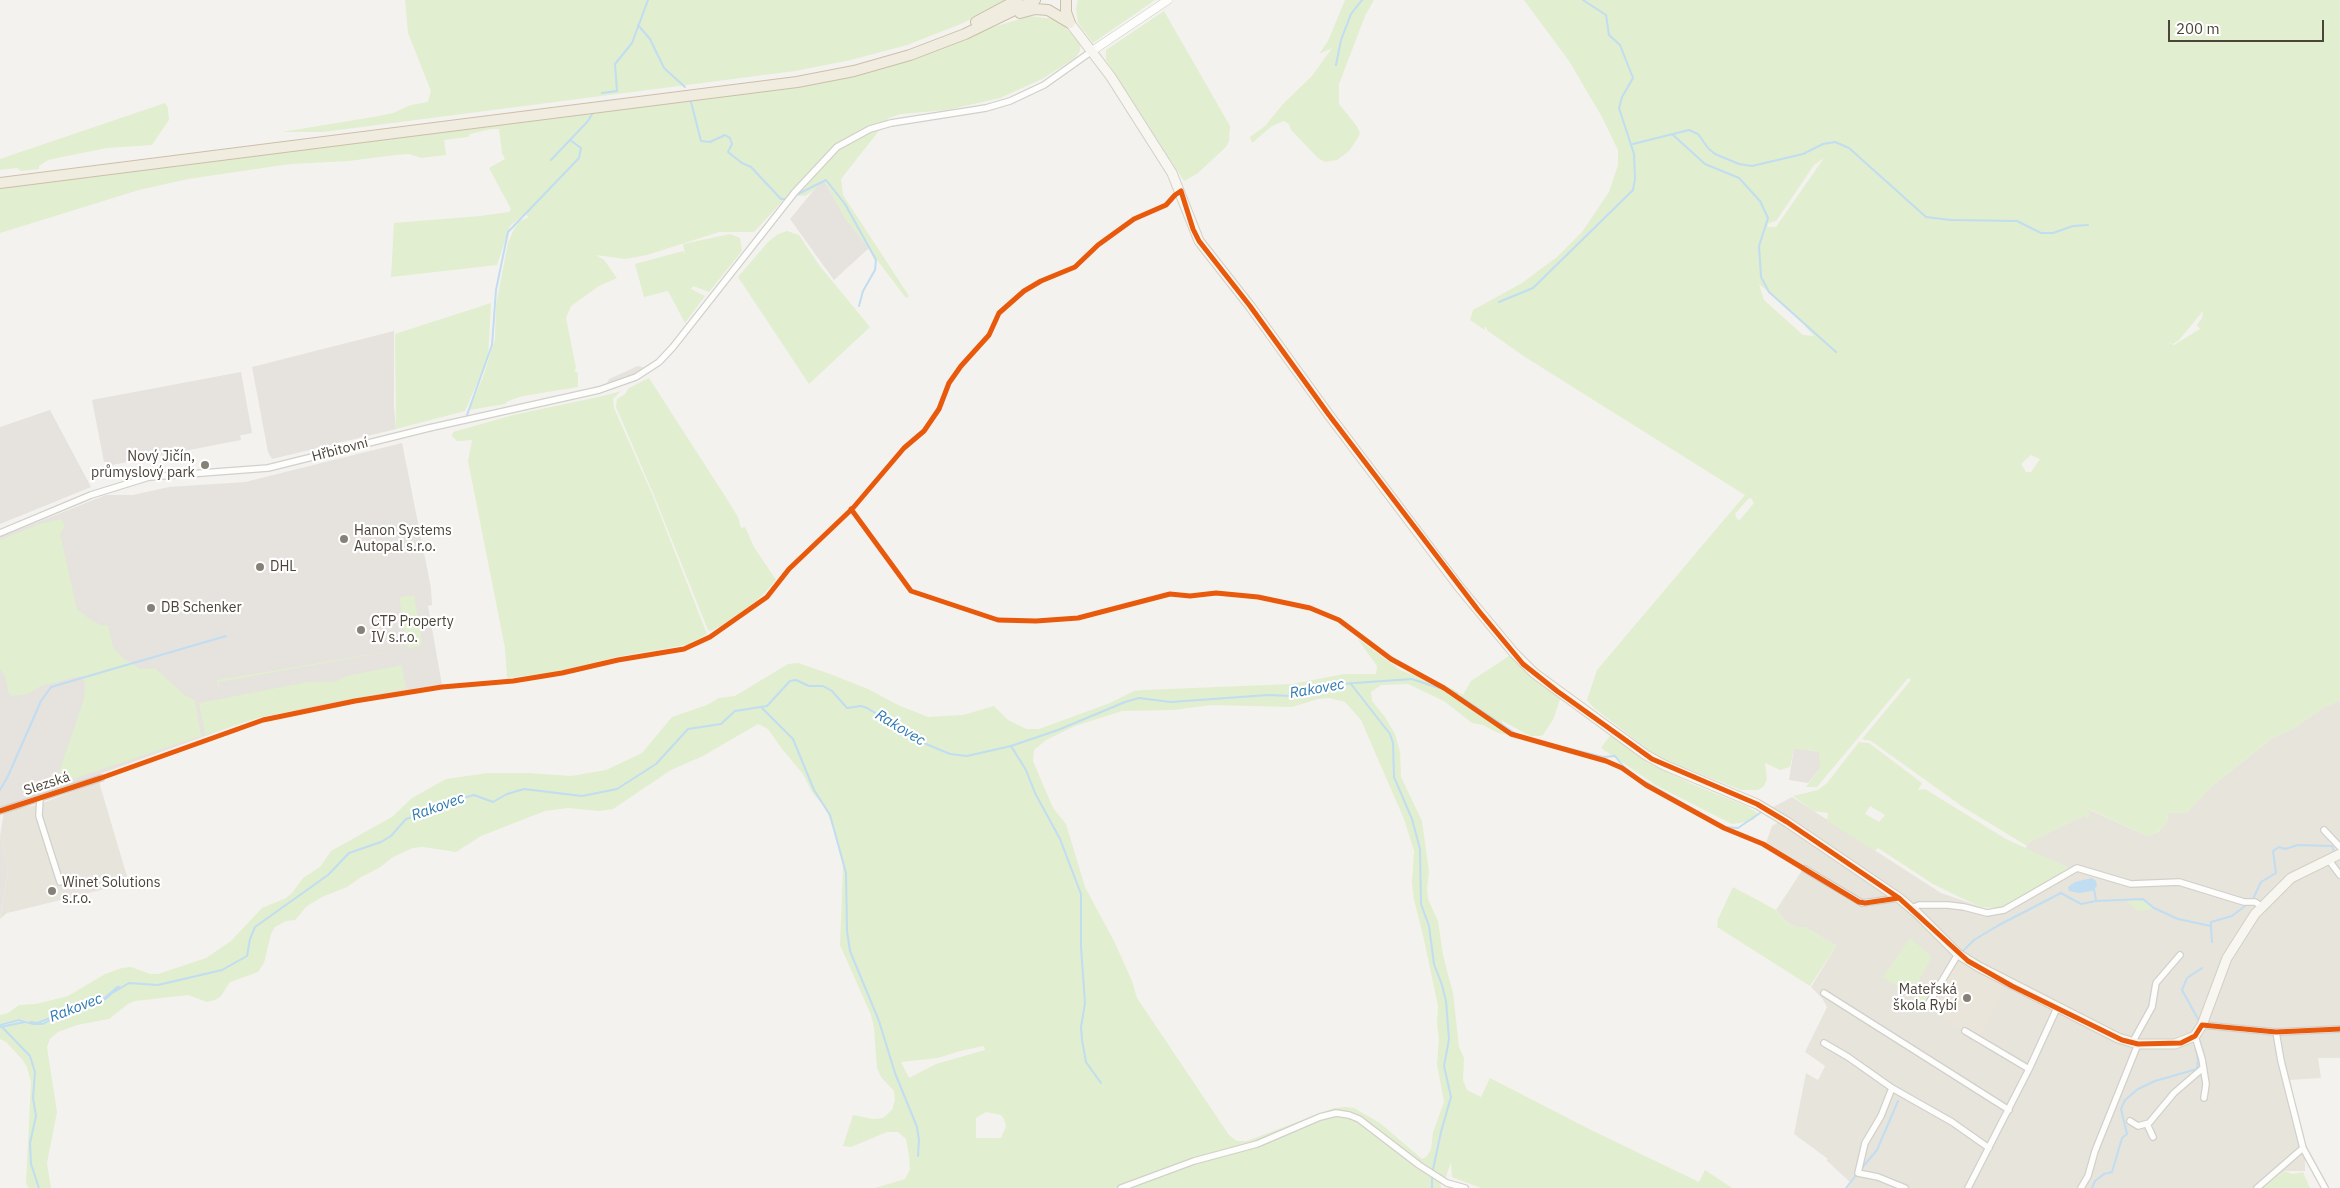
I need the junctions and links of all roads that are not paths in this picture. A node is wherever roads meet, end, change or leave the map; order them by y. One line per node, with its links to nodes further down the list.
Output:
1 (1018, 0): 8 (highway)
2 (1036, 0): 5 (highway)
3 (1066, 0): 6 (highway)
4 (1168, 0): 7 (street)
5 (995, 21): 6 (highway); 9 (highway)
6 (1070, 23): 7 (main road)
7 (1092, 51): 10 (street, Hřbitovní); 19 (main road)
8 (0, 178)
9 (0, 183)
10 (0, 533)
11 (102, 778): 12 (street, Slezská)
12 (40, 798): 13 (street, Slezská); 18 (street)
13 (0, 810)
14 (2324, 830): 15 (street)
15 (2336, 854): 17 (street); 20 (main road)
16 (1804, 869): 19 (street)
17 (2340, 875)
18 (60, 882)
19 (1899, 898): 21 (main road)
20 (2261, 906): 21 (street); 27 (main road)
21 (1912, 908): 22 (main road)
22 (1958, 954): 25 (street); 26 (main road)
23 (2180, 955): 33 (street)
24 (1824, 993): 38 (street)
25 (1927, 1006)
26 (2057, 1008): 33 (main road); 35 (street)
27 (2202, 1025): 30 (street); 31 (main road)
28 (2340, 1029): 30 (street)
29 (1965, 1031): 35 (street)
30 (2276, 1032): 43 (street)
31 (2195, 1036): 33 (main road); 34 (street)
32 (1824, 1043): 36 (street)
33 (2135, 1043): 48 (street)
34 (2203, 1068): 37 (street); 40 (street)
35 (2029, 1069): 38 (street)
36 (1892, 1088): 42 (street); 46 (street)
37 (2204, 1098)
38 (2008, 1110): 42 (street)
39 (2130, 1121): 40 (street)
40 (2147, 1124): 41 (street)
41 (2153, 1137)
42 (1989, 1148): 47 (street)
43 (2303, 1148): 49 (street); 50 (street)
44 (1122, 1188): 45 (street)
45 (1465, 1188)
46 (1905, 1188)
47 (1968, 1188)
48 (2080, 1188)
49 (2256, 1188)
50 (2325, 1188)

